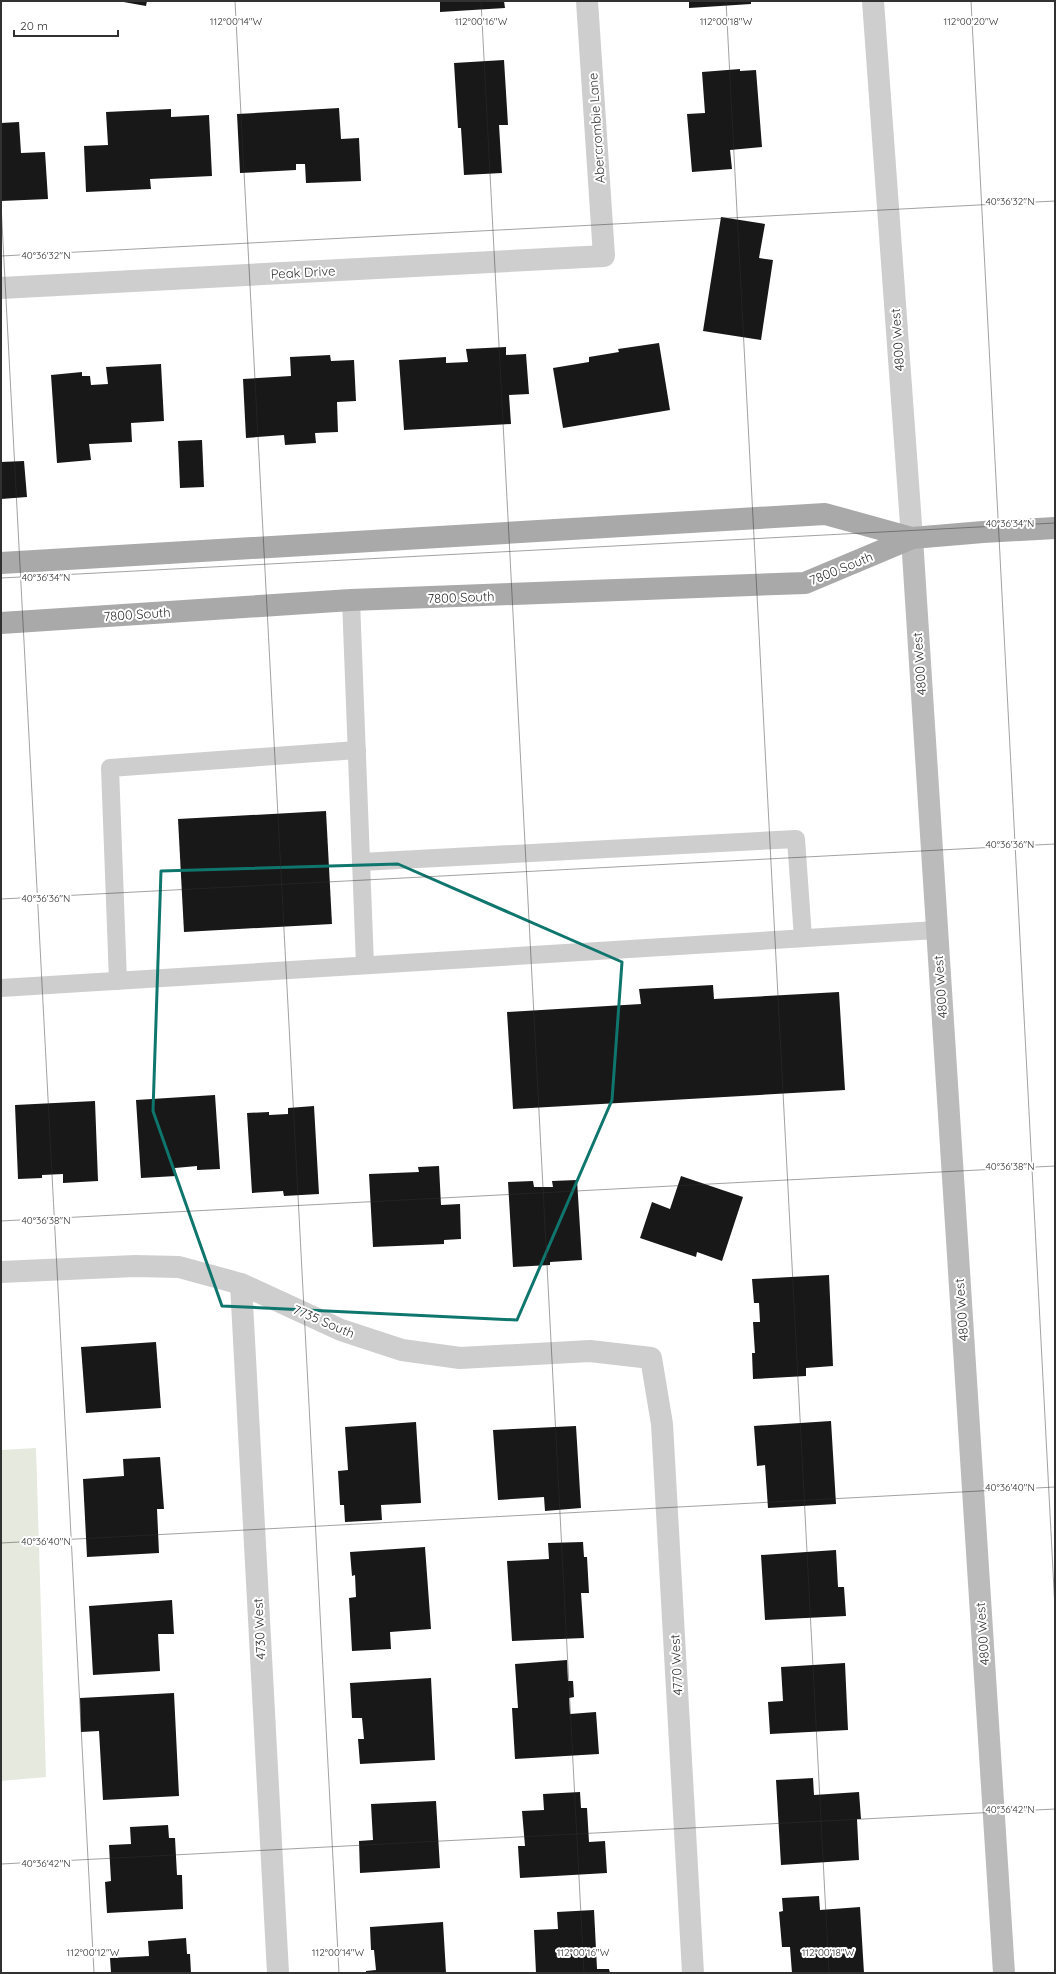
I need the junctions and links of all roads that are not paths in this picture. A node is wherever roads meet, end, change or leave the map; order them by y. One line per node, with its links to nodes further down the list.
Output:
1 (587, 1): 3 (street, Abercrombie Lane)
2 (873, 1): 6 (street, 4800 West)
3 (604, 256): 4 (street, Peak Drive)
4 (1, 288)
5 (1055, 528): 6 (main road, 7800 South)
6 (912, 538): 7 (main road, 7800 South); 8 (main road, 7800 South); 12 (main road, 4800 West)
7 (1, 563)
8 (351, 600): 9 (main road, 7800 South); 10 (lane)
9 (1, 623)
10 (357, 750): 11 (lane); 15 (lane)
11 (361, 862): 13 (lane); 14 (lane)
12 (936, 930): 13 (lane); 22 (main road, 4800 West)
13 (803, 938): 14 (lane)
14 (365, 965): 15 (lane)
15 (118, 981): 16 (lane)
16 (1, 988)
17 (1, 1272): 18 (street, 7735 South)
18 (241, 1284): 19 (street, 7735 South); 20 (street, 4730 West)
19 (651, 1358): 21 (street, 4770 West)
20 (278, 1973)
21 (693, 1973)
22 (1004, 1973)

